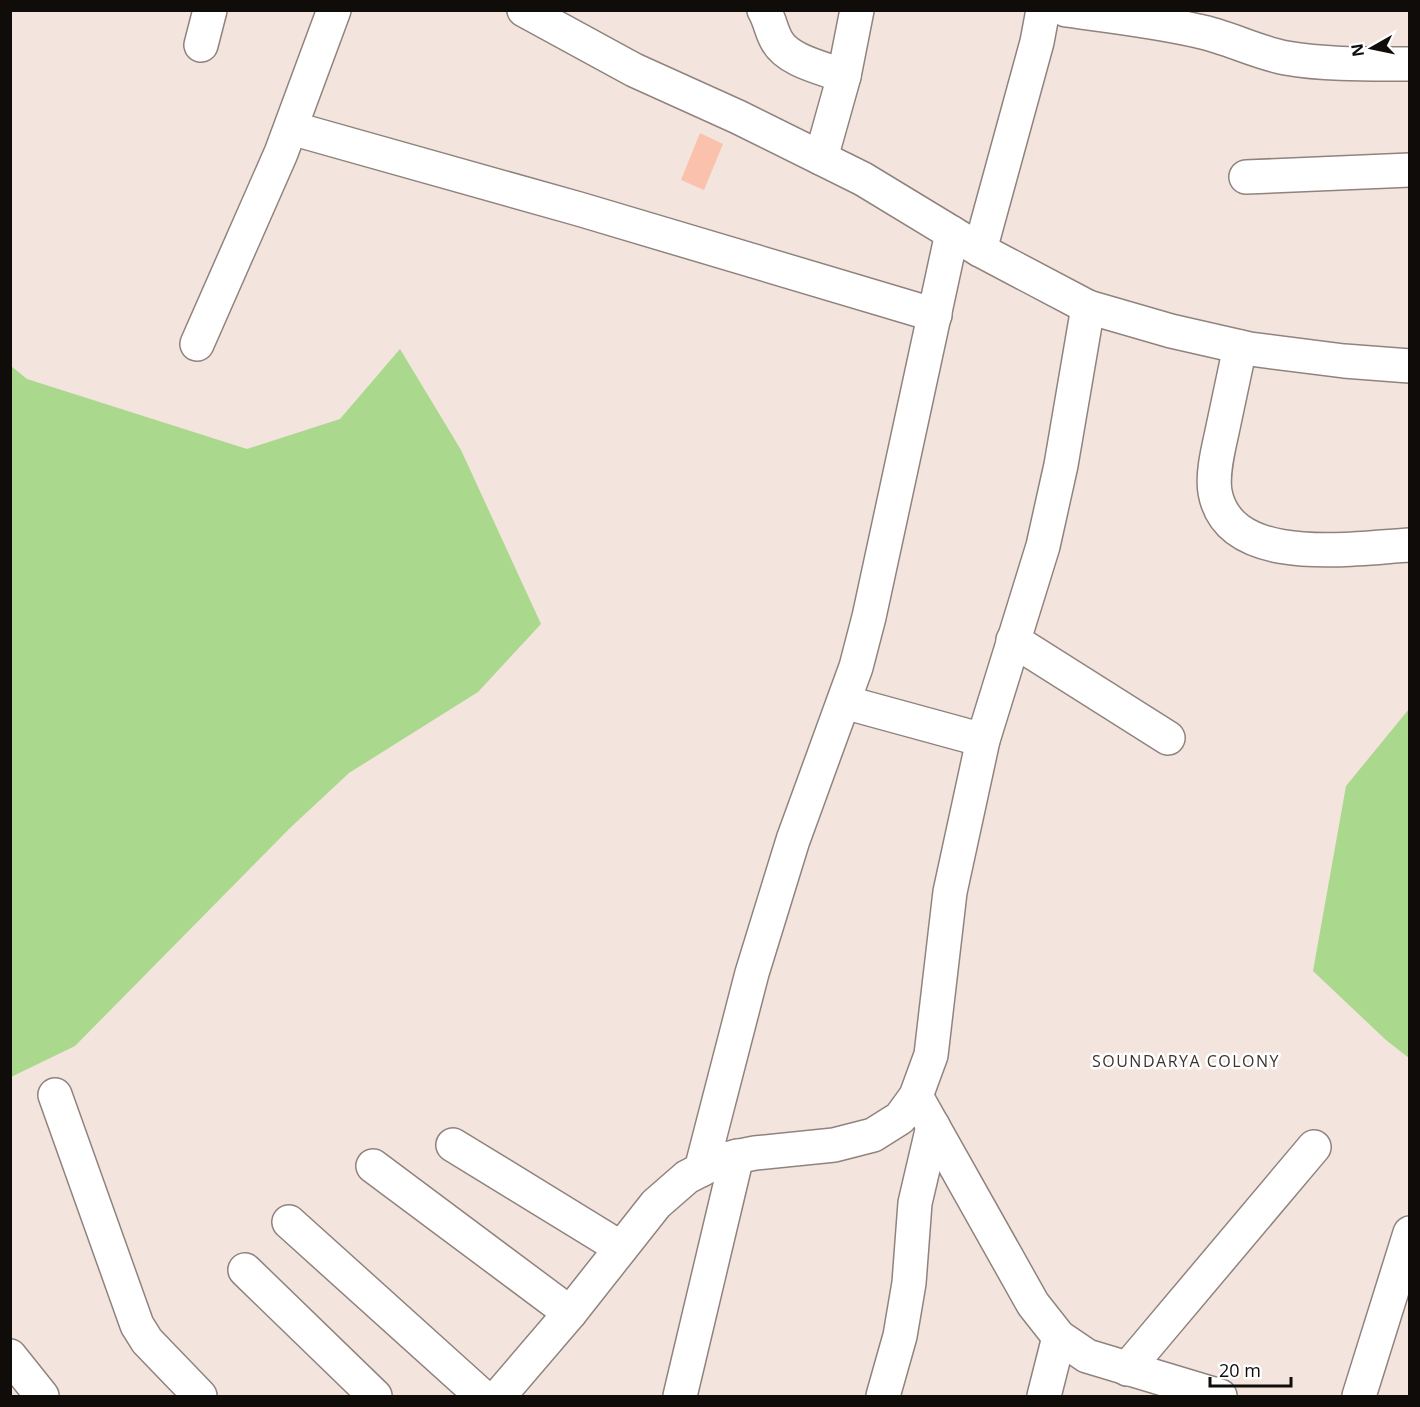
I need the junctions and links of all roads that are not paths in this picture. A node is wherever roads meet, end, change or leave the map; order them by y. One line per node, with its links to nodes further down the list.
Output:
1 (334, 10): 11 (street)
2 (524, 10): 12 (street)
3 (764, 10): 10 (street)
4 (857, 10): 10 (street)
5 (1043, 10): 16 (street)
6 (1066, 10): 9 (street)
7 (206, 11): 8 (street)
8 (201, 45)
9 (1410, 64)
10 (844, 76): 12 (street)
11 (291, 128): 18 (street); 19 (street)
12 (821, 158): 15 (street)
13 (1410, 170): 14 (street)
14 (1246, 177)
15 (952, 233): 16 (street); 18 (street)
16 (980, 250): 17 (street)
17 (1088, 307): 20 (street); 23 (street)
18 (934, 315): 24 (street)
19 (197, 344)
20 (1240, 347): 21 (street); 22 (street)
21 (1410, 366)
22 (1410, 545)
23 (1013, 640): 25 (street); 26 (street)
24 (844, 702): 26 (street); 34 (street)
25 (1168, 738)
26 (983, 740): 28 (street)
27 (55, 1095): 44 (street)
28 (916, 1096): 29 (street); 32 (street)
29 (933, 1126): 40 (street); 49 (street)
30 (453, 1145): 37 (street)
31 (1314, 1147): 42 (street)
32 (737, 1156): 34 (street); 48 (street)
33 (373, 1166): 39 (street)
34 (701, 1170): 37 (street)
35 (289, 1222): 46 (street)
36 (1410, 1233): 52 (street)
37 (621, 1248): 39 (street)
38 (245, 1270): 45 (street)
39 (570, 1313): 47 (street)
40 (1059, 1337): 42 (street); 50 (street)
41 (10, 1356): 43 (street)
42 (1127, 1369): 51 (street)
43 (42, 1396)
44 (200, 1396)
45 (375, 1396)
46 (482, 1396)
47 (499, 1396)
48 (680, 1396)
49 (884, 1396)
50 (1044, 1396)
51 (1220, 1396)
52 (1359, 1396)

